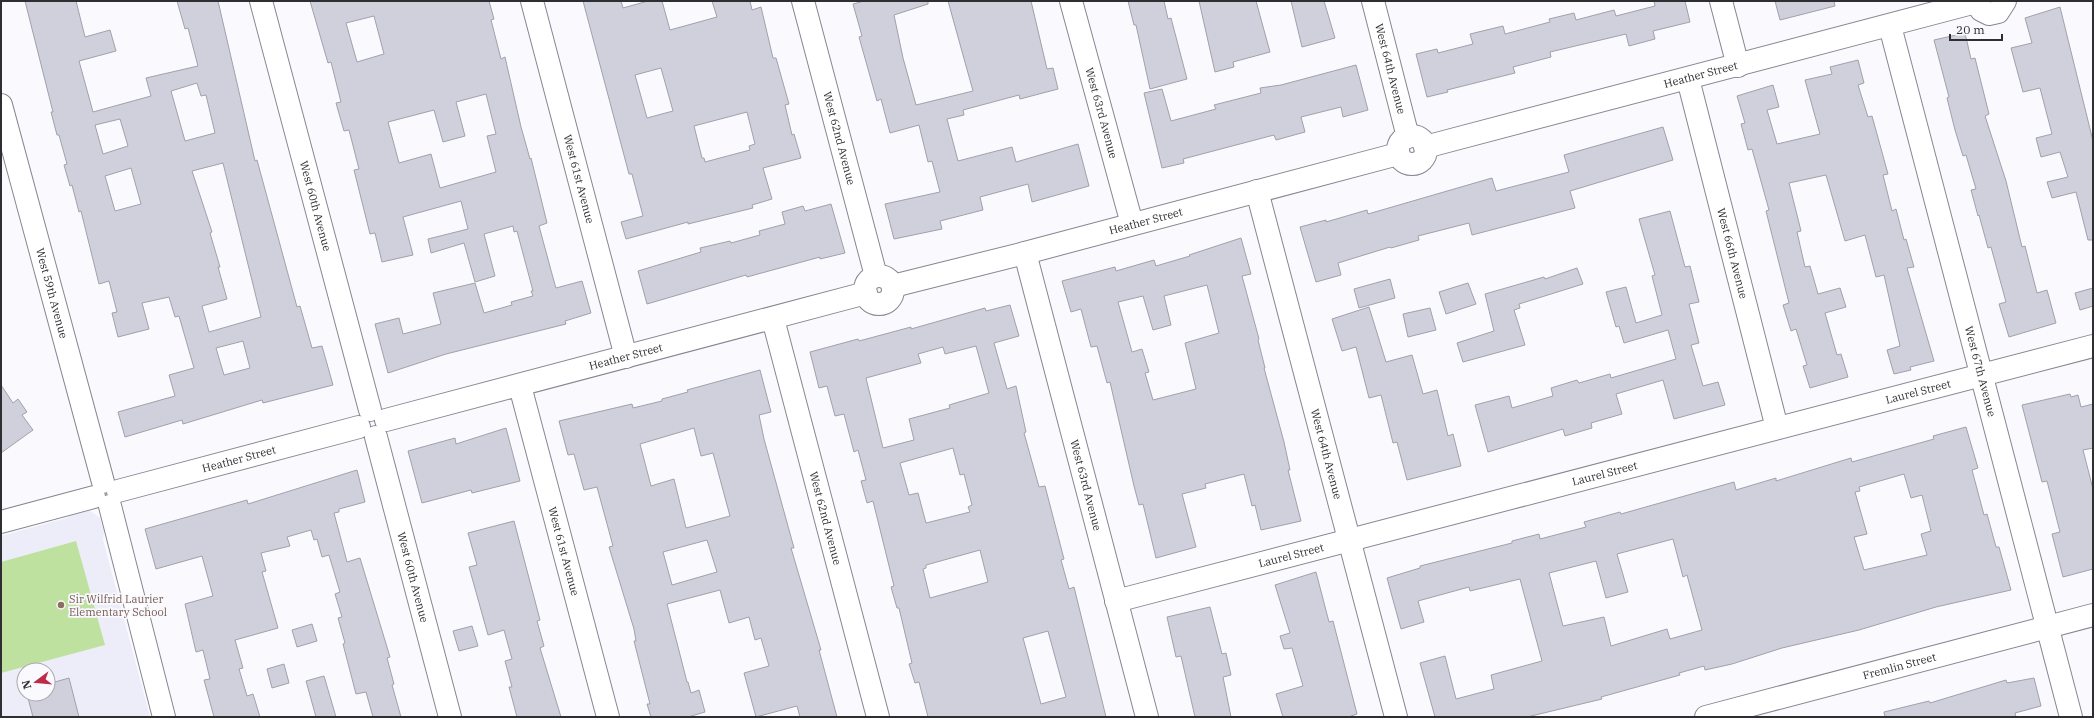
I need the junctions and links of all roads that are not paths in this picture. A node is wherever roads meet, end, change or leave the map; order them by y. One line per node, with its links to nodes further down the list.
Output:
1 (262, 1): 23 (street, West 60th Avenue)
2 (532, 1): 20 (street, West 61st Avenue)
3 (803, 1): 17 (street, West 62nd Avenue)
4 (1071, 1): 15 (street, West 63rd Avenue)
5 (1373, 1): 13 (street, West 64th Avenue)
6 (1720, 1): 10 (street)
7 (2005, 1): 8 (street)
8 (1976, 2): 9 (street, Heather Street)
9 (1890, 26): 10 (street, Heather Street); 21 (street, West 67th Avenue)
10 (1738, 66): 11 (street, Heather Street)
11 (1688, 79): 13 (street, Heather Street); 24 (street, West 66th Avenue)
12 (1, 105): 25 (street, West 59th Avenue)
13 (1411, 146): 14 (street, Heather Street)
14 (1257, 191): 15 (street, Heather Street); 27 (street, West 64th Avenue)
15 (1132, 224): 16 (street, Heather Street)
16 (1025, 253): 17 (street, Heather Street); 28 (street, West 63rd Avenue)
17 (878, 285): 18 (street, Heather Street)
18 (773, 319): 20 (street, Heather Street); 34 (street, West 62nd Avenue)
19 (2093, 346): 21 (street, Laurel Street)
20 (626, 358): 22 (street, Heather Street)
21 (1981, 373): 24 (street, Laurel Street); 30 (street, West 67th Avenue)
22 (520, 386): 23 (street, Heather Street); 33 (street, West 61st Avenue)
23 (373, 424): 25 (street, Heather Street); 32 (street, West 60th Avenue)
24 (1777, 428): 27 (street, Laurel Street)
25 (106, 494): 26 (street, Heather Street); 31 (street, West 59th Avenue)
26 (1, 522)
27 (1350, 540): 28 (street, Laurel Street); 36 (street, West 64th Avenue)
28 (1116, 601): 35 (street, West 63rd Avenue)
29 (2093, 615): 30 (street, Fremlin Street)
30 (2048, 627): 37 (street, Fremlin Street); 38 (street, West 67th Avenue)
31 (164, 717)
32 (450, 717)
33 (608, 717)
34 (878, 717)
35 (1147, 717)
36 (1396, 717)
37 (1706, 717)
38 (2071, 717)

